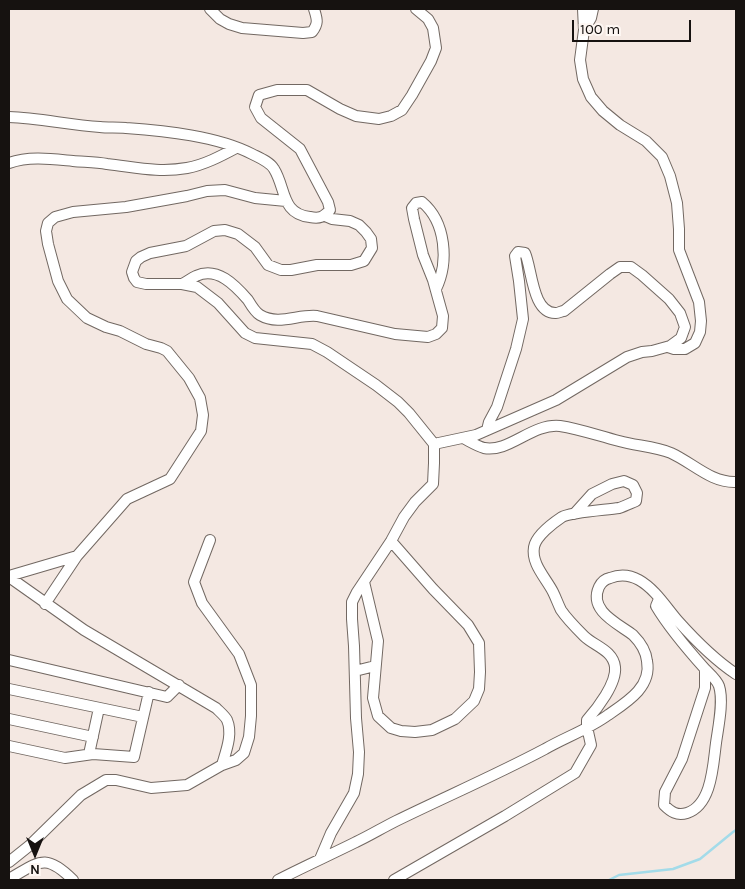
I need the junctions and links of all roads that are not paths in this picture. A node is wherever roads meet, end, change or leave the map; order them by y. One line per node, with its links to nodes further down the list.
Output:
1 (210, 9): 2 (lane)
2 (314, 9)
3 (416, 9): 11 (lane)
4 (583, 9): 6 (lane)
5 (593, 9): 6 (lane)
6 (584, 30): 14 (lane)
7 (9, 117): 8 (lane)
8 (236, 148): 9 (lane); 10 (lane)
9 (9, 163)
10 (286, 201): 11 (lane); 22 (lane)
11 (324, 216): 12 (lane)
12 (182, 284): 13 (lane); 17 (lane)
13 (436, 289): 13 (lane)
14 (668, 347): 15 (lane); 15 (lane)
15 (488, 430): 16 (lane)
16 (463, 438): 17 (lane); 18 (lane)
17 (434, 444): 21 (lane)
18 (736, 482)
19 (574, 514): 19 (lane); 38 (lane)
20 (210, 540): 42 (lane)
21 (391, 541): 24 (lane); 28 (lane)
22 (77, 556): 23 (lane); 26 (lane)
23 (9, 577): 26 (lane)
24 (364, 582): 28 (lane); 29 (lane)
25 (659, 599): 30 (lane); 31 (lane); 38 (lane)
26 (45, 604): 32 (lane)
27 (9, 660): 34 (lane)
28 (375, 666): 29 (lane)
29 (355, 670): 43 (lane)
30 (705, 670): 30 (lane)
31 (736, 674)
32 (179, 686): 34 (lane); 42 (lane)
33 (9, 690): 35 (lane)
34 (150, 692): 36 (lane)
35 (99, 708): 36 (lane); 39 (lane)
36 (144, 717): 41 (lane)
37 (9, 719): 39 (lane)
38 (587, 727): 43 (lane); 49 (lane)
39 (93, 737): 41 (lane)
40 (9, 746): 41 (lane)
41 (89, 754)
42 (222, 765): 44 (lane)
43 (320, 859): 45 (lane)
44 (9, 862)
45 (293, 876): 48 (lane)
46 (9, 879): 47 (lane)
47 (73, 880)
48 (278, 880)
49 (394, 880)

